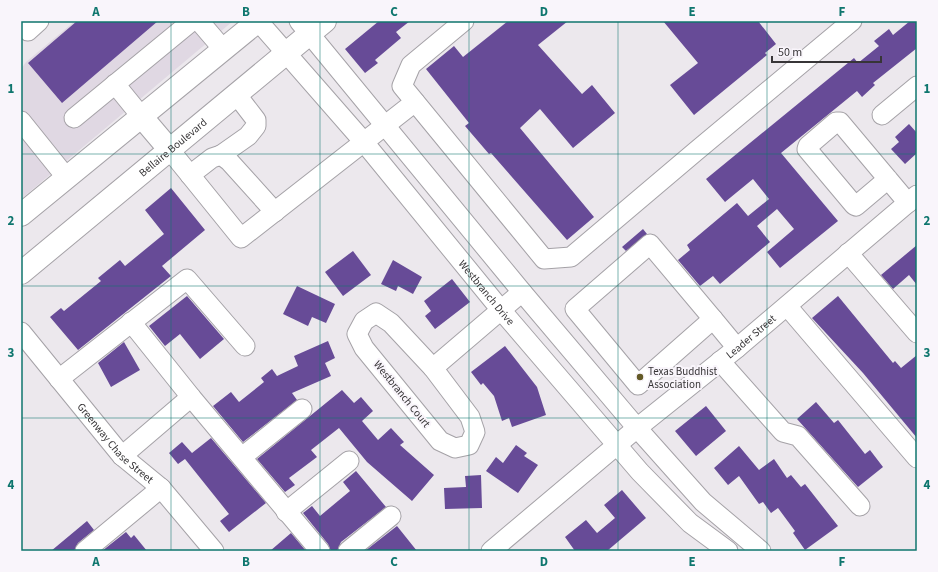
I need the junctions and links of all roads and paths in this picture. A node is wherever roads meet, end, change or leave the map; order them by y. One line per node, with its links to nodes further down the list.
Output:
1 (40, 21): 7 (street)
2 (192, 21): 11 (street)
3 (199, 21): 9 (street)
4 (258, 21): 9 (main road); 10 (street, Westbranch Drive)
5 (464, 21): 14 (street)
6 (852, 21): 14 (street)
7 (21, 23)
8 (311, 25): 10 (main road, Bellaire Boulevard); 19 (street)
9 (223, 50): 16 (main road)
10 (287, 53): 13 (main road, Bellaire Boulevard); 20 (street, Westbranch Drive)
11 (115, 84): 16 (street); 17 (street)
12 (917, 86): 15 (street)
13 (236, 94): 21 (main road, Bellaire Boulevard); 22 (street)
14 (414, 102): 19 (street)
15 (882, 115)
16 (141, 116): 21 (main road); 24 (main road)
17 (74, 118)
18 (21, 121): 24 (street)
19 (384, 126): 20 (street); 31 (street)
20 (363, 141): 27 (street); 33 (street, Westbranch Drive)
21 (169, 149): 23 (street); 30 (main road, Bellaire Boulevard)
22 (221, 156): 23 (street); 27 (street)
23 (190, 175): 27 (street)
24 (66, 177): 28 (main road)
25 (888, 179): 26 (street)
26 (912, 199): 29 (street, Leader Street)
27 (275, 212)
28 (21, 215)
29 (848, 253): 32 (street, Leader Street); 37 (street)
30 (21, 273)
31 (522, 292): 33 (street); 45 (street)
32 (786, 306): 39 (street, Leader Street); 49 (street)
33 (501, 310): 41 (street); 46 (street, Westbranch Drive)
34 (713, 319): 34 (street); 39 (street)
35 (131, 322): 38 (street); 42 (street); 43 (street)
36 (21, 332): 42 (street, Greenway Chase Street)
37 (917, 333)
38 (245, 346)
39 (737, 348): 40 (street, Leader Street)
40 (720, 361): 45 (street, Leader Street); 52 (street)
41 (433, 368): 41 (street, Westbranch Court)
42 (59, 379): 47 (street, Greenway Chase Street)
43 (191, 398): 47 (street); 48 (street)
44 (302, 409): 48 (street)
45 (637, 428): 46 (street, Leader Street); 61 (street)
46 (618, 444): 59 (street, Leader Street); 60 (street, Westbranch Drive)
47 (122, 456): 51 (street, Greenway Chase Street)
48 (242, 457): 53 (street)
49 (917, 458)
50 (349, 462): 53 (street)
51 (160, 488): 55 (street); 56 (street, Greenway Chase Street)
52 (860, 506)
53 (286, 512): 57 (street)
54 (391, 516): 58 (street)
55 (85, 551)
56 (214, 551)
57 (320, 551)
58 (348, 551)
59 (491, 551)
60 (728, 551)
61 (761, 551)

